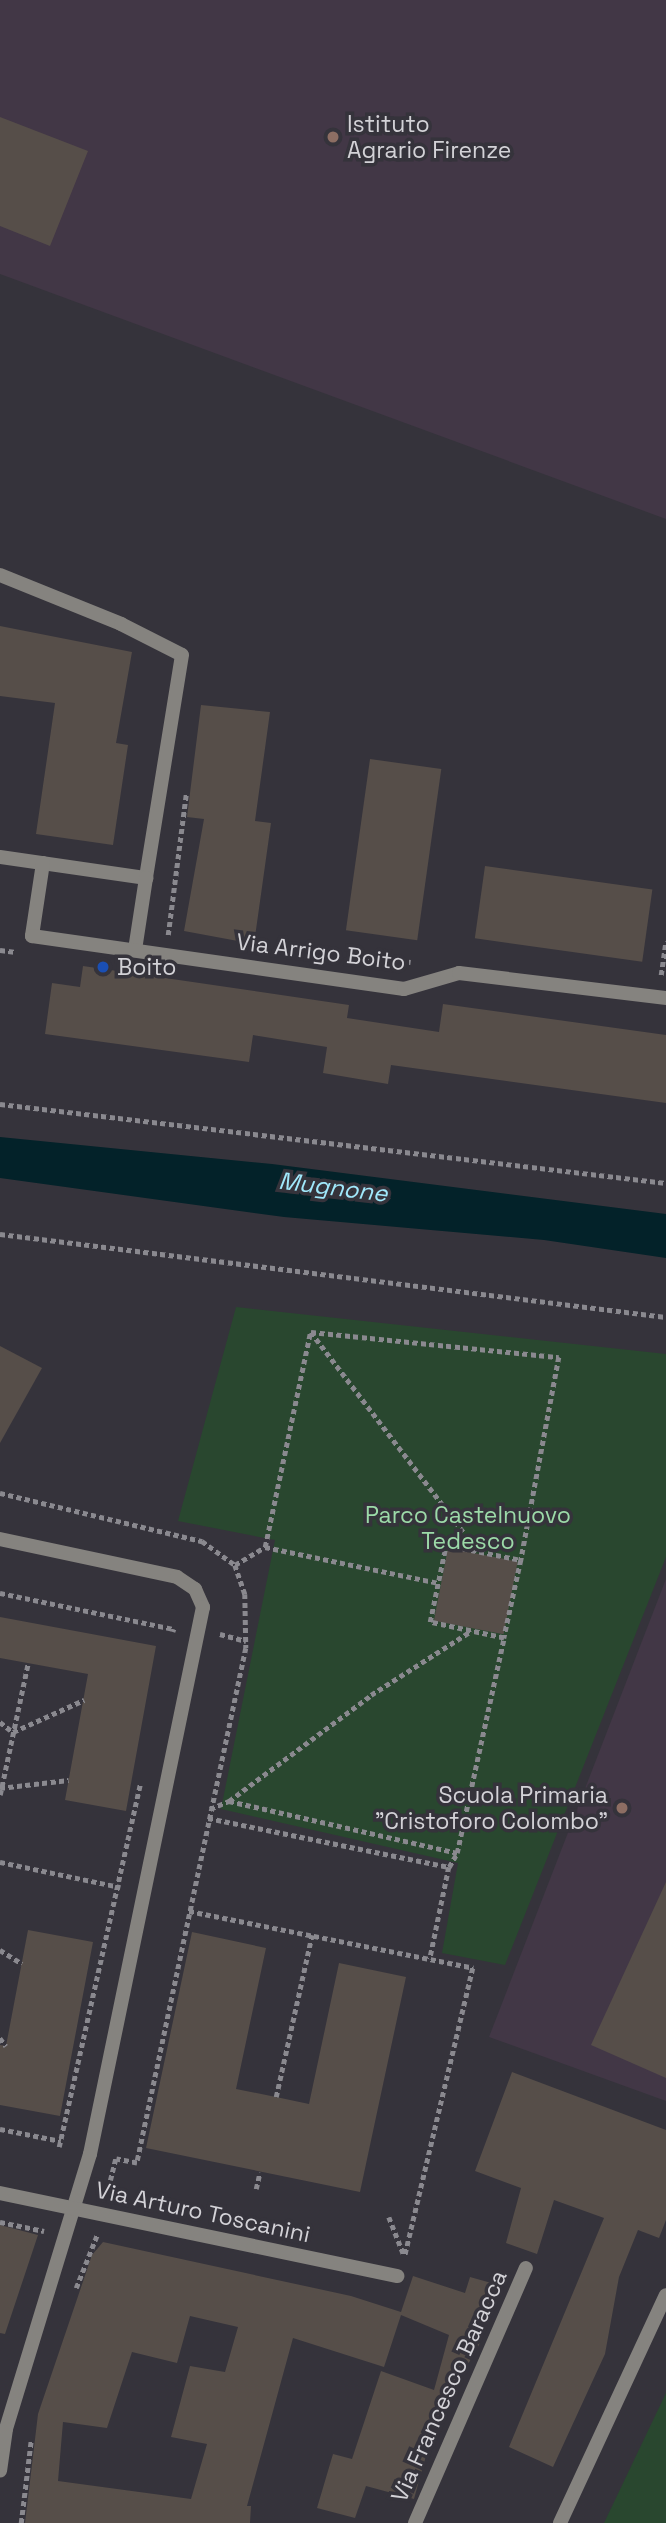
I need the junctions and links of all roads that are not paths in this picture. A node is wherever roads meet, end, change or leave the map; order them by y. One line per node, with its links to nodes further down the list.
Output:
1 (0, 575): 4 (street)
2 (0, 857): 3 (street)
3 (43, 863): 4 (street); 5 (street, Via Arrigo Boito)
4 (146, 878): 5 (street)
5 (135, 950): 6 (street, Via Arrigo Boito)
6 (666, 998)
7 (0, 1539): 9 (street)
8 (0, 2193): 9 (street, Via Arturo Toscanini)
9 (76, 2209): 11 (street, Via Arturo Toscanini); 13 (street)
10 (526, 2268): 14 (street, Via Francesco Baracca)
11 (397, 2276)
12 (666, 2295): 15 (street)
13 (0, 2471)
14 (415, 2523)
15 (560, 2523)

